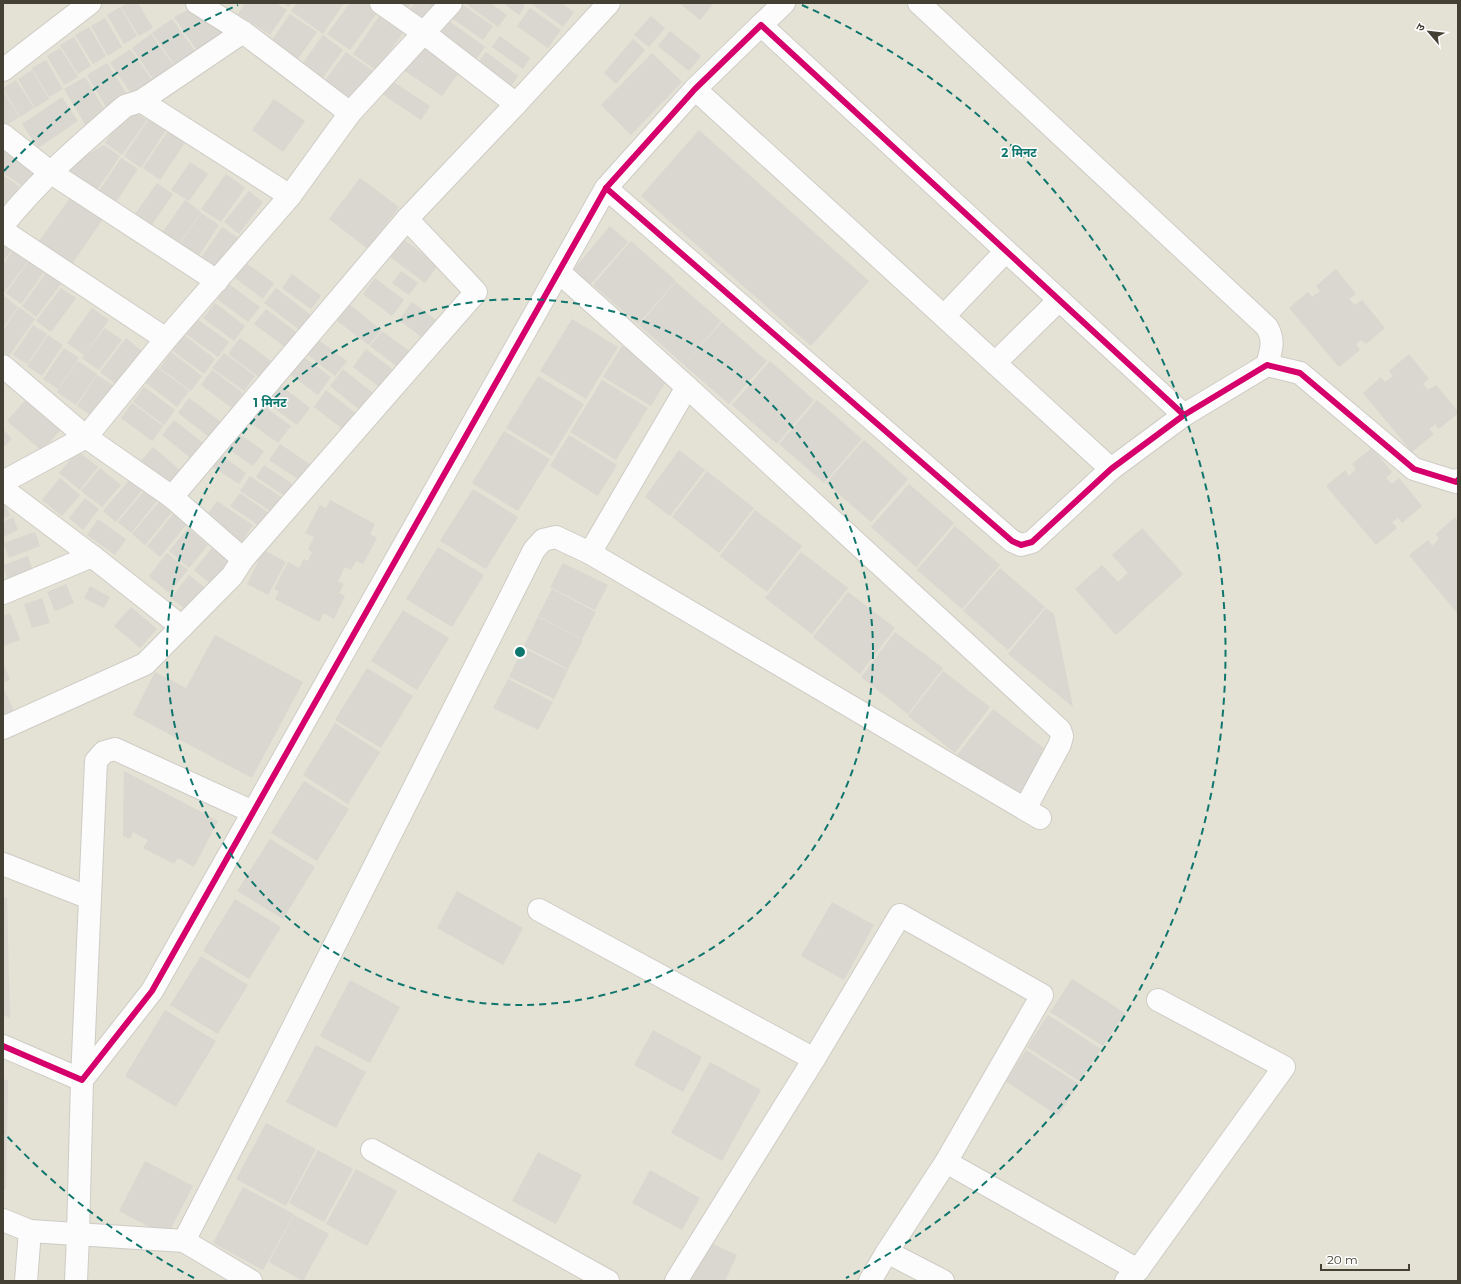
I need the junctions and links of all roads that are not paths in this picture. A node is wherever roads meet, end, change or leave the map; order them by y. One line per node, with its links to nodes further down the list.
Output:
1 (197, 3): 9 (street)
2 (381, 3): 10 (street)
3 (450, 3): 10 (street)
4 (609, 3): 14 (street)
5 (784, 3): 8 (street)
6 (919, 3): 31 (street)
7 (86, 4): 11 (street)
8 (762, 25): 12 (street); 23 (street)
9 (243, 32): 13 (street); 15 (street)
10 (424, 33): 14 (street); 15 (street)
11 (3, 70)
12 (695, 89): 18 (street); 27 (street)
13 (141, 101): 17 (street); 19 (street)
14 (516, 104): 20 (street)
15 (350, 113): 19 (street)
16 (3, 135): 17 (street)
17 (50, 172): 21 (street); 25 (street)
18 (606, 188): 24 (street); 35 (street)
19 (290, 196): 25 (street)
20 (407, 220): 39 (street); 42 (street)
21 (3, 225)
22 (3, 231): 28 (street)
23 (1006, 251): 26 (street); 27 (street)
24 (559, 272): 32 (street); 46 (street)
25 (217, 281): 28 (street)
26 (1059, 300): 29 (street); 33 (street)
27 (944, 316): 29 (street)
28 (166, 339): 34 (street)
29 (995, 363): 35 (street)
30 (3, 366): 34 (street)
31 (1268, 366): 33 (street); 37 (street)
32 (687, 386): 40 (street); 40 (street)
33 (1184, 415): 35 (street)
34 (86, 437): 36 (street); 39 (street)
35 (1112, 469)
36 (3, 482)
37 (1457, 482)
38 (3, 489): 41 (street)
39 (172, 497): 42 (street)
40 (590, 554): 59 (street)
41 (92, 556): 43 (street); 44 (street)
42 (243, 559): 44 (street)
43 (3, 593)
44 (182, 626): 45 (street)
45 (3, 728)
46 (253, 812): 48 (street); 53 (street)
47 (3, 864): 48 (street)
48 (90, 898): 53 (street)
49 (539, 910): 52 (street)
50 (1158, 1000): 61 (street)
51 (3, 1046): 53 (street)
52 (814, 1059): 55 (street); 66 (street)
53 (82, 1080): 58 (street)
54 (372, 1150): 65 (street)
55 (946, 1162): 60 (street); 61 (street)
56 (3, 1220): 57 (street)
57 (30, 1231): 58 (street); 62 (street)
58 (78, 1235): 59 (street); 63 (street)
59 (184, 1241): 64 (street)
60 (887, 1252): 67 (street); 68 (street)
61 (1132, 1275)
62 (26, 1281)
63 (76, 1281)
64 (251, 1281)
65 (608, 1281)
66 (676, 1281)
67 (870, 1281)
68 (943, 1281)

